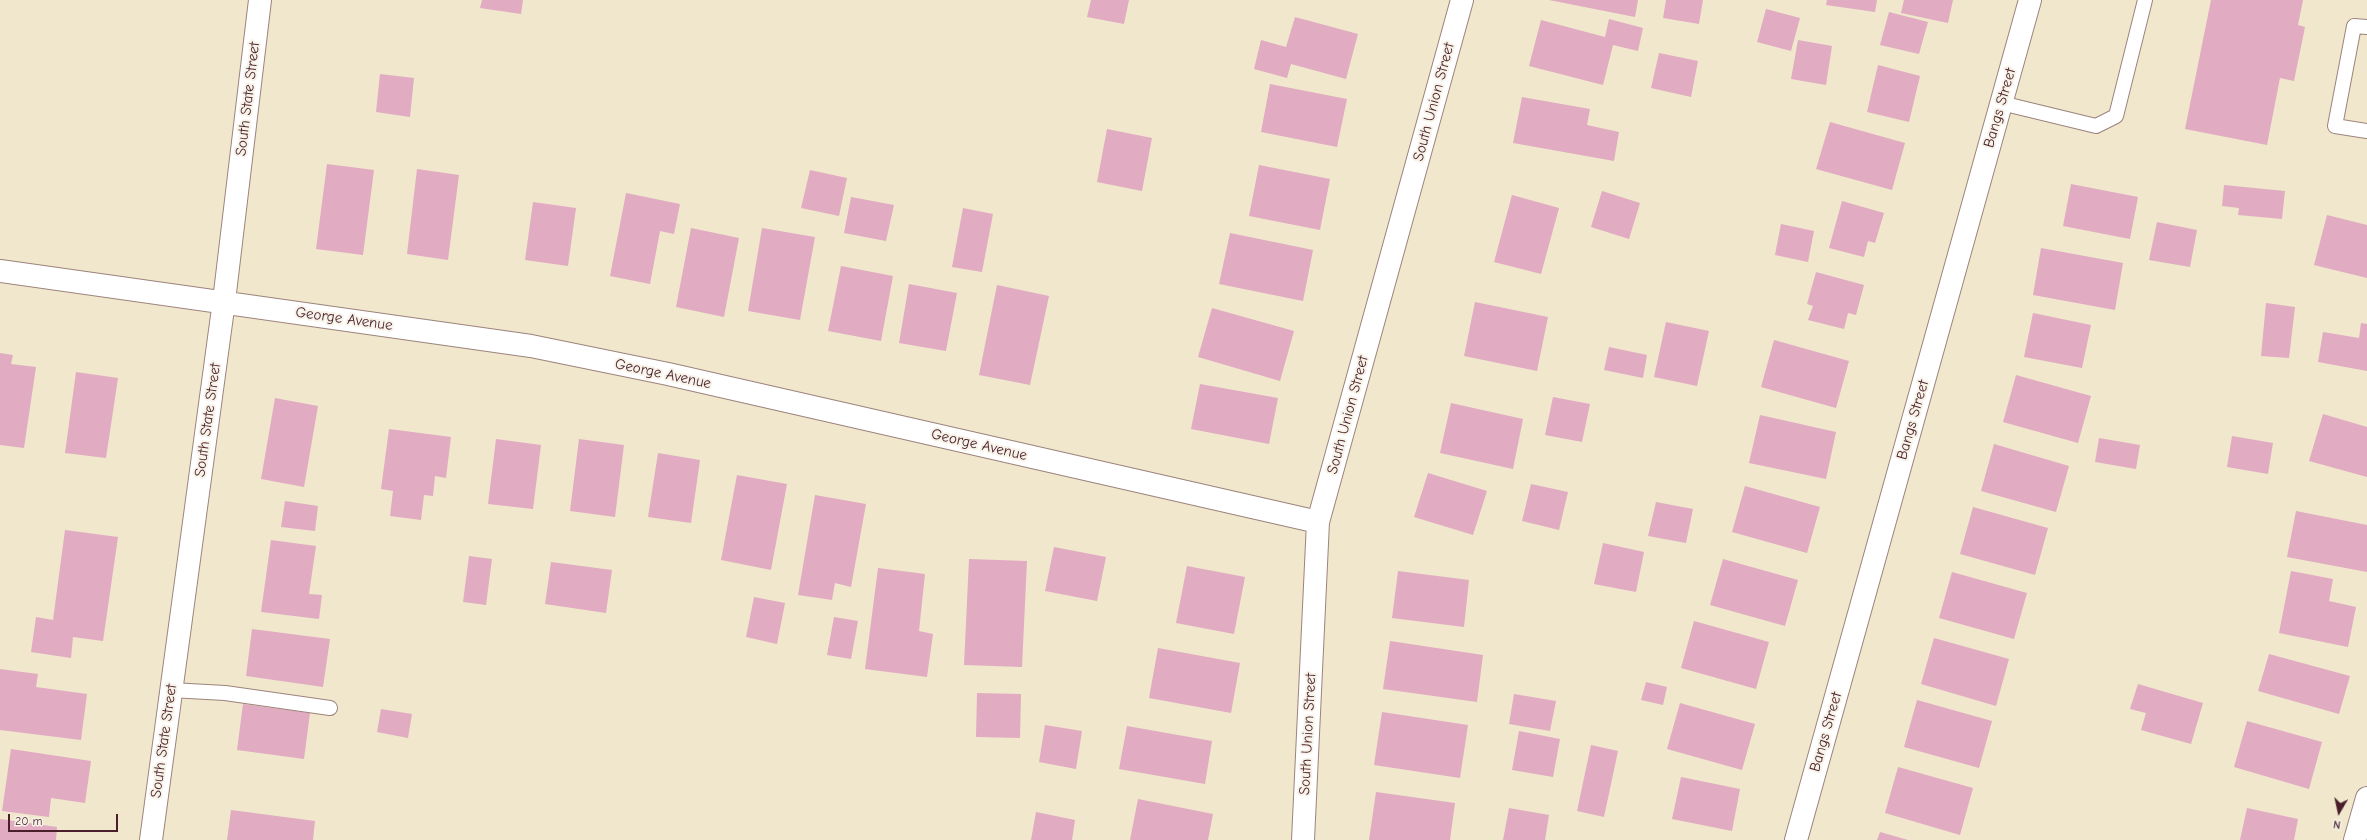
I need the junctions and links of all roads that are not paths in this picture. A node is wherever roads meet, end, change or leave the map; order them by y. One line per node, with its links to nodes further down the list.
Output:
1 (260, 0): 9 (street, South State Street)
2 (1462, 0): 10 (street, South Union Street)
3 (2030, 0): 6 (street, Bangs Street)
4 (2145, 0): 6 (lane)
5 (2367, 27): 7 (lane)
6 (2001, 103): 16 (street, Bangs Street)
7 (2367, 131)
8 (0, 271): 9 (street, George Avenue)
9 (224, 301): 10 (street, George Avenue); 11 (street, South State Street)
10 (1318, 522): 15 (street, South Union Street)
11 (171, 690): 12 (lane); 14 (street, South State Street)
12 (330, 708)
13 (2367, 798): 17 (street)
14 (151, 840)
15 (1302, 840)
16 (1796, 840)
17 (2355, 840)

